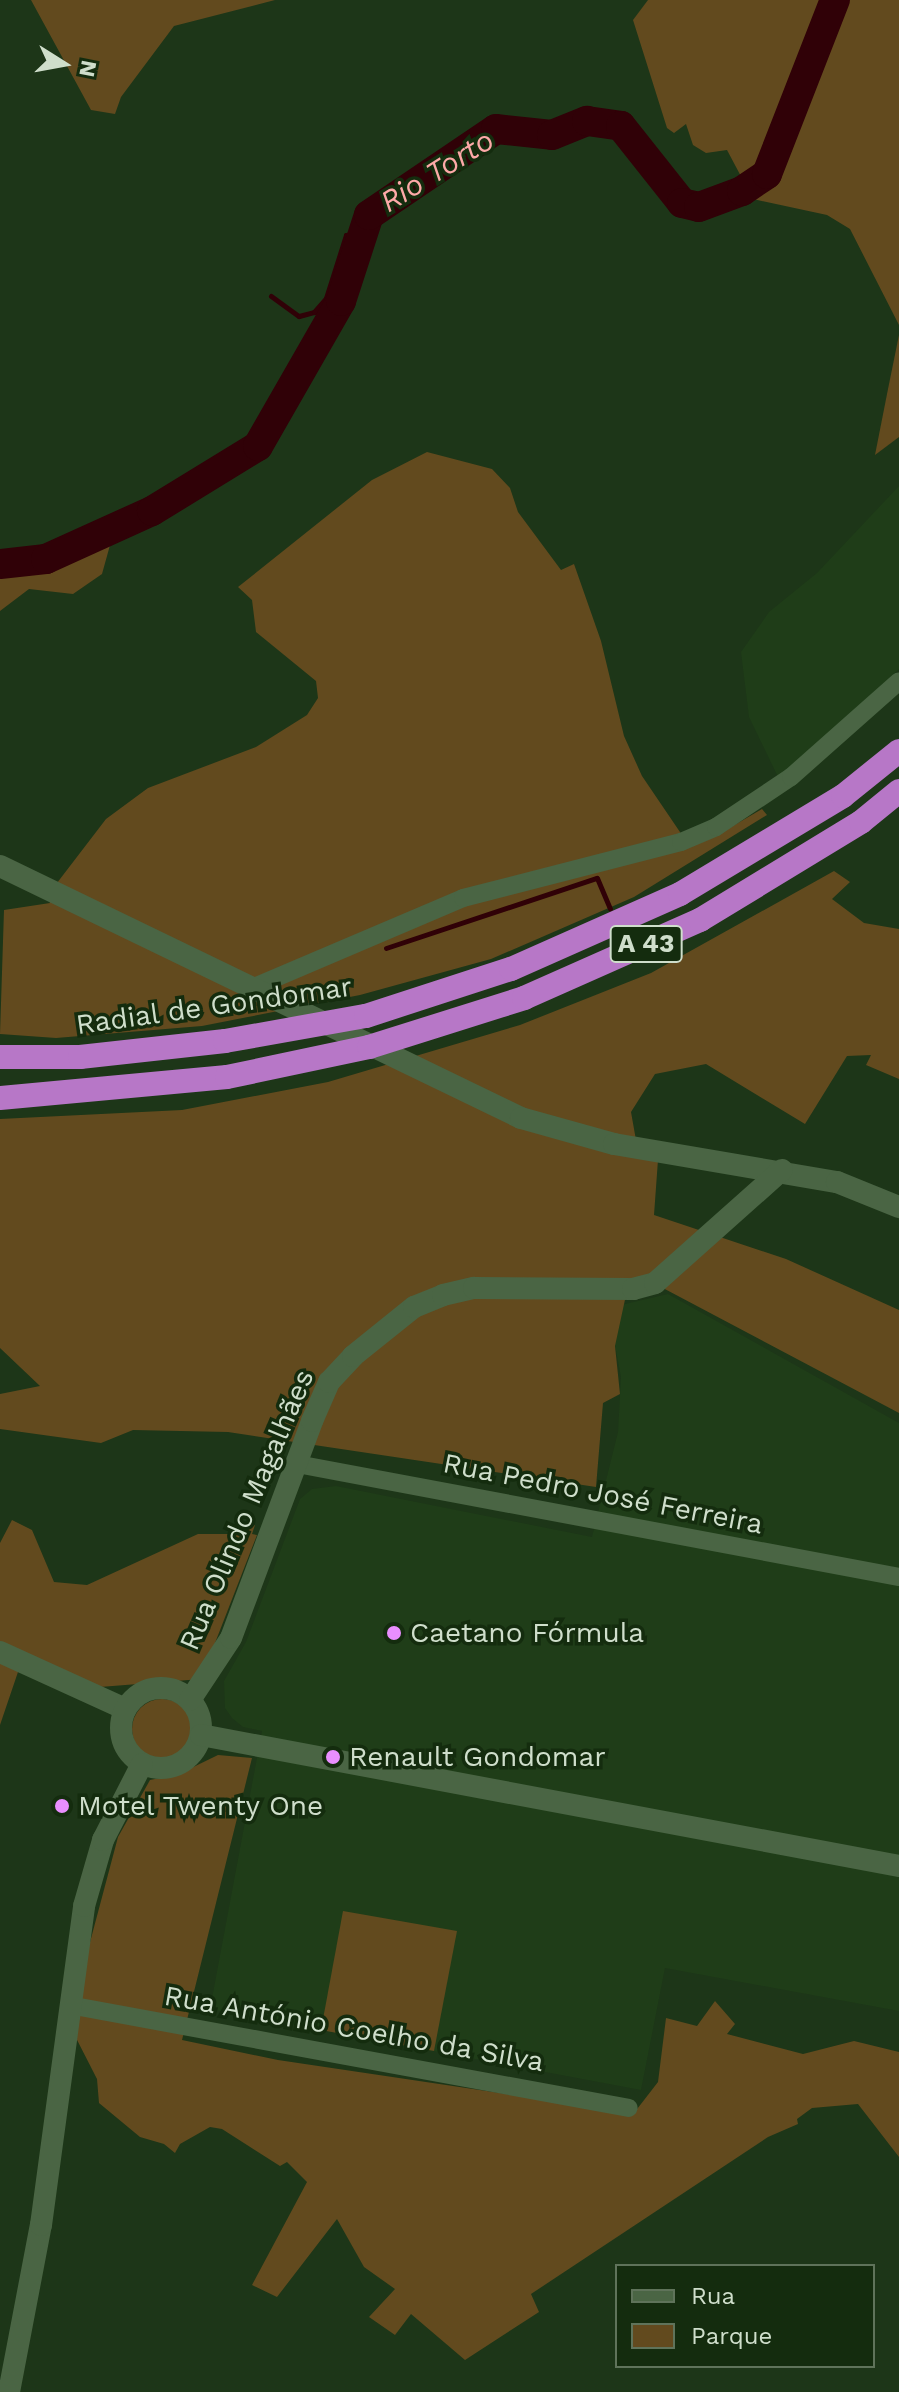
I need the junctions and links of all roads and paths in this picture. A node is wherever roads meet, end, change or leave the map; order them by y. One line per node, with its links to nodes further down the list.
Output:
1 (899, 681): 5 (street)
2 (899, 751): 6 (highway, Radial de Gondomar / A 43)
3 (899, 791): 7 (highway, A 43)
4 (0, 866): 5 (street)
5 (257, 990): 8 (street)
6 (0, 1057)
7 (0, 1098)
8 (782, 1170): 9 (street); 10 (street, Rua Olindo Magalhães)
9 (899, 1207)
10 (297, 1464): 11 (street, Rua Pedro José Ferreira); 13 (street, Rua Olindo Magalhães)
11 (899, 1577)
12 (0, 1652): 14 (street)
13 (190, 1700): 14 (street); 15 (street)
14 (125, 1709): 16 (street)
15 (201, 1735): 16 (street); 17 (street)
16 (142, 1764): 18 (street)
17 (899, 1866)
18 (69, 2005): 19 (street, Rua António Coelho da Silva); 20 (street)
19 (629, 2108)
20 (9, 2392)

